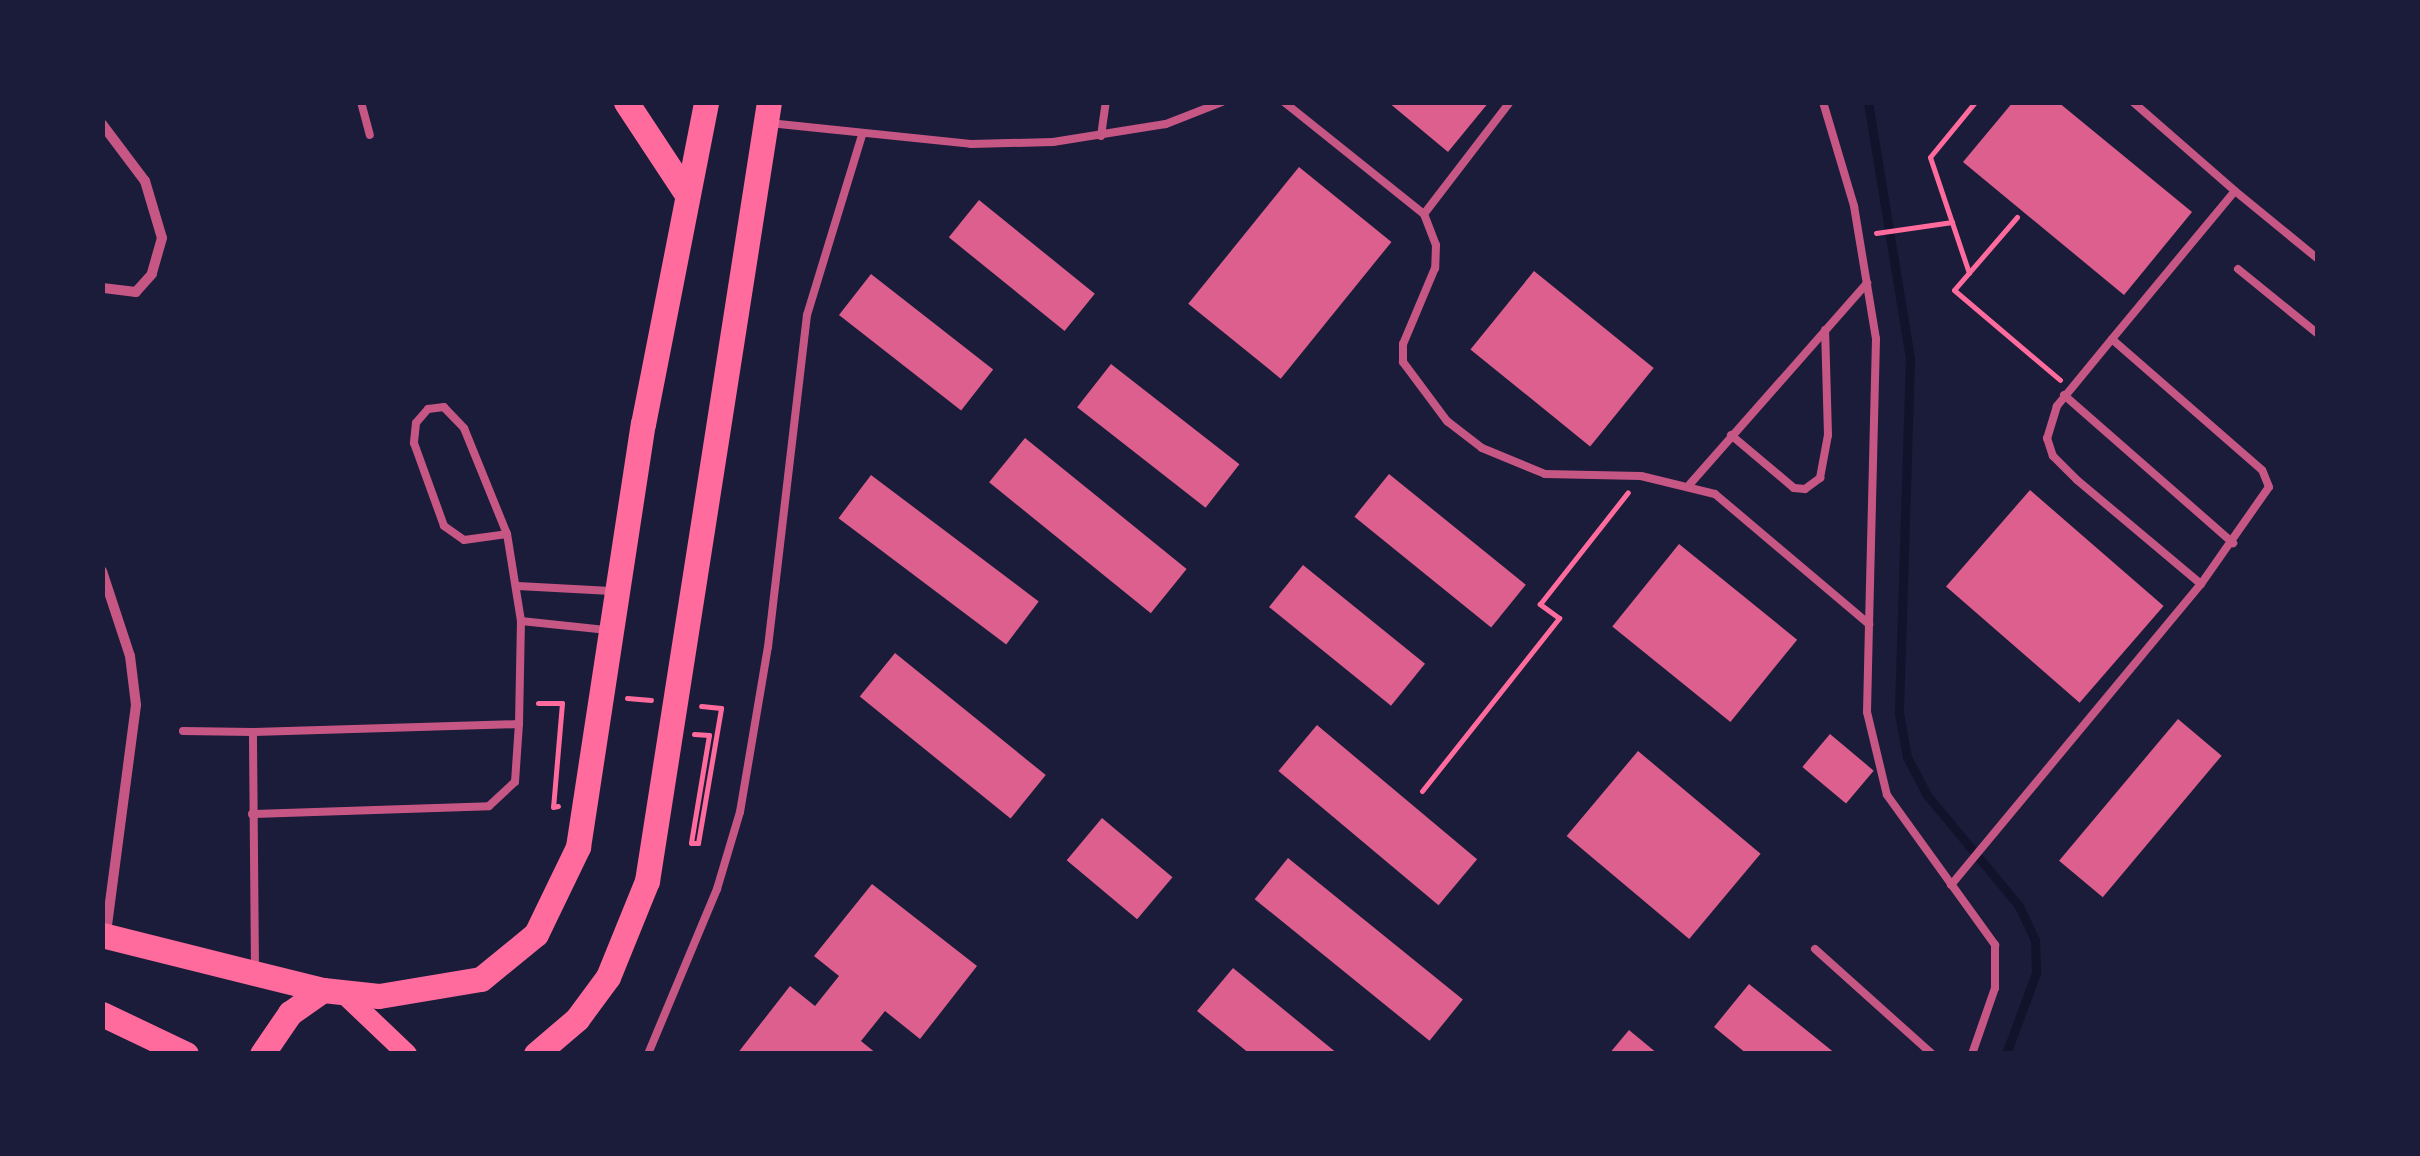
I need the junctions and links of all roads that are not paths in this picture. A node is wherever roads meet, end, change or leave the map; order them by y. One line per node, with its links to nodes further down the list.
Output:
1 (361, 102): 12 (lane)
2 (626, 102): 16 (main road)
3 (706, 102): 16 (main road)
4 (1106, 102): 14 (lane)
5 (1222, 102): 14 (lane)
6 (1284, 102): 17 (lane)
7 (1510, 102): 17 (lane)
8 (1823, 102): 20 (lane)
9 (2134, 102): 15 (lane)
10 (768, 112): 13 (lane); 47 (main road)
11 (102, 124): 21 (street)
12 (370, 135)
13 (862, 135): 14 (lane); 53 (lane)
14 (1101, 136)
15 (2235, 191): 18 (lane); 24 (lane)
16 (686, 193): 33 (main road)
17 (1424, 214): 27 (lane)
18 (2318, 259)
19 (2238, 270): 23 (lane)
20 (1867, 282): 22 (lane); 35 (lane)
21 (102, 288)
22 (1825, 330): 26 (lane); 26 (lane)
23 (2318, 334)
24 (2112, 339): 25 (lane); 29 (lane)
25 (2067, 392): 29 (lane); 31 (lane)
26 (1731, 435): 27 (lane)
27 (1690, 484): 35 (lane)
28 (507, 534): 28 (lane); 32 (lane)
29 (2233, 543): 31 (lane)
30 (102, 571): 42 (street)
31 (2200, 584): 41 (lane)
32 (518, 586): 33 (lane); 34 (lane)
33 (616, 591): 36 (main road)
34 (521, 620): 36 (lane); 37 (lane)
35 (1869, 624): 41 (lane)
36 (611, 630): 45 (main road)
37 (519, 724): 39 (lane); 40 (lane)
38 (183, 732): 39 (lane)
39 (253, 732): 40 (lane)
40 (252, 814): 44 (lane)
41 (1951, 885): 55 (lane)
42 (104, 935): 44 (main road)
43 (1815, 949): 54 (lane)
44 (255, 970): 45 (main road)
45 (334, 992): 49 (main road); 50 (main road)
46 (102, 1014): 48 (main road)
47 (577, 1020): 51 (main road); 52 (main road)
48 (186, 1054)
49 (262, 1054)
50 (407, 1054)
51 (536, 1054)
52 (568, 1054)
53 (648, 1054)
54 (1932, 1054)
55 (1972, 1054)

